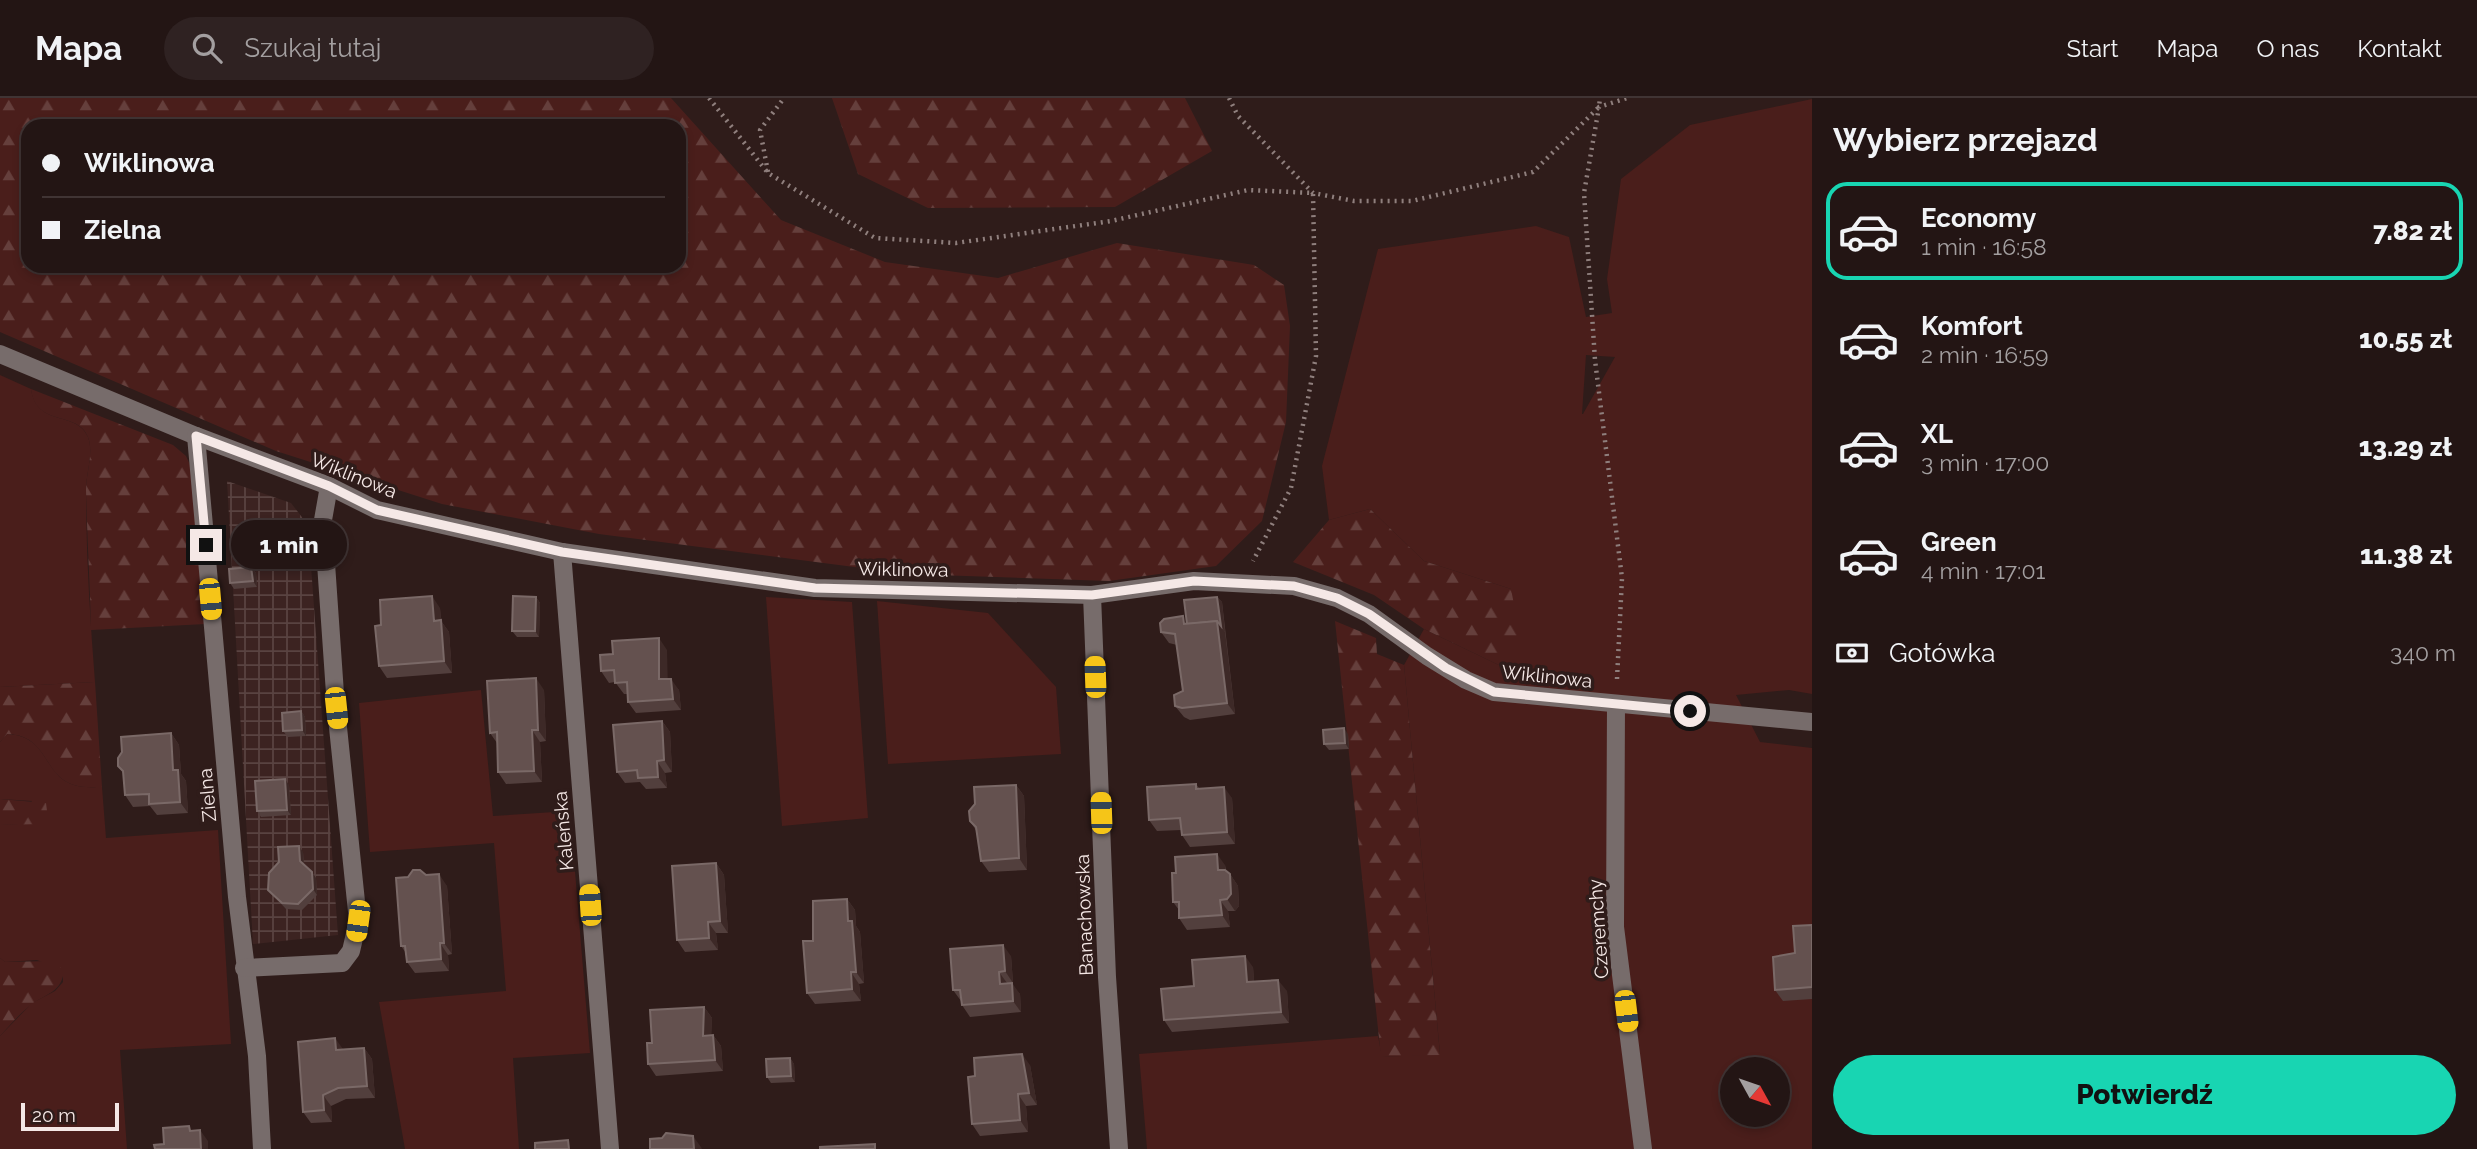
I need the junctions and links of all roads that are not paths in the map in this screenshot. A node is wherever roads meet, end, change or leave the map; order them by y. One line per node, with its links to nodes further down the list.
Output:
1 (0, 354): 2 (street, Wiklinowa)
2 (196, 436): 3 (street, Wiklinowa); 8 (street, Zielna)
3 (329, 486): 4 (street, Wiklinowa); 8 (street)
4 (562, 552): 5 (street, Wiklinowa); 10 (street, Kaleńska)
5 (1092, 595): 6 (street, Wiklinowa); 11 (street, Banachowska)
6 (1616, 704): 7 (street, Wiklinowa); 12 (street, Czeremchy)
7 (1812, 722)
8 (244, 968): 9 (street, Zielna)
9 (262, 1149)
10 (610, 1149)
11 (1119, 1149)
12 (1643, 1149)

